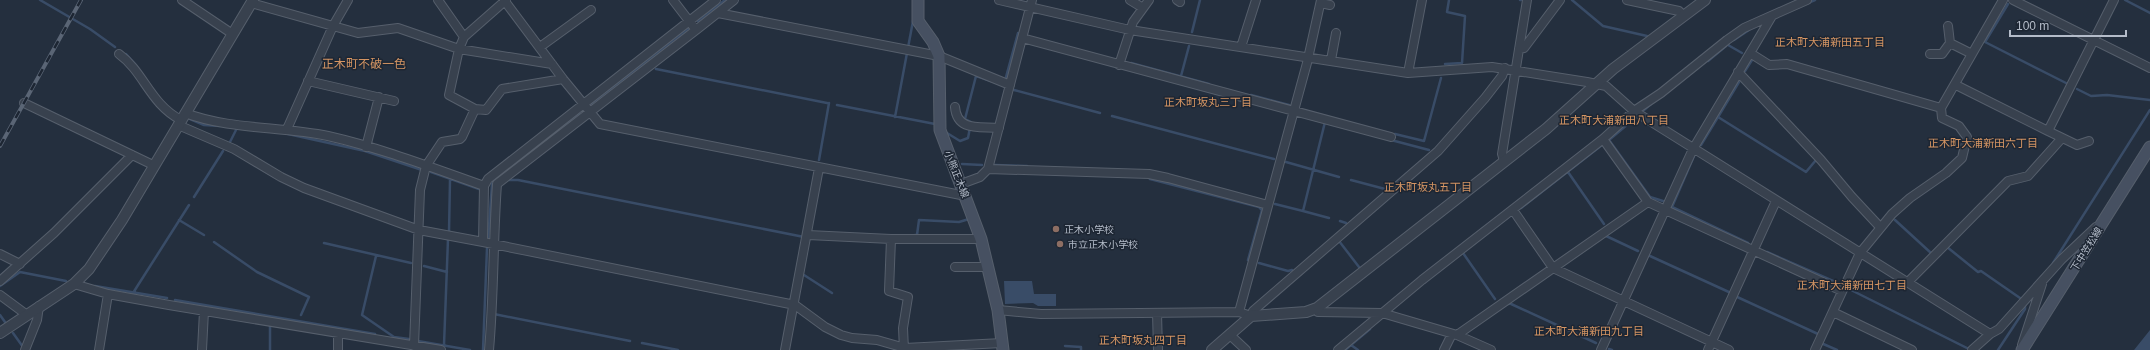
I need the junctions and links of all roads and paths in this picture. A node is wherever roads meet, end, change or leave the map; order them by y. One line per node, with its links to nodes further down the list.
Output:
1 (182, 0): 36 (street)
2 (348, 0): 32 (street)
3 (438, 0): 38 (street)
4 (505, 0): 38 (street); 42 (street)
5 (673, 0): 31 (street)
6 (716, 0): 31 (street)
7 (734, 0): 28 (street)
8 (918, 0): 50 (main road, 小熊正木線)
9 (999, 0): 24 (street)
10 (1130, 0): 26 (street)
11 (1149, 0): 26 (street)
12 (1256, 0): 43 (street)
13 (1422, 0): 59 (street)
14 (1527, 0): 45 (street)
15 (1560, 0): 45 (street)
16 (1627, 0): 29 (street)
17 (1705, 0): 29 (street)
18 (1807, 0): 30 (street)
19 (2003, 0): 49 (street)
20 (2013, 0): 40 (street)
21 (2114, 0): 40 (street)
22 (252, 1): 32 (street); 36 (street)
23 (1321, 1): 25 (street); 51 (street)
24 (1031, 4): 35 (street); 39 (street)
25 (1330, 5)
26 (1143, 8): 35 (street)
27 (591, 10): 42 (street)
28 (718, 13): 34 (street); 50 (street)
29 (1684, 16): 62 (street)
30 (1772, 16): 46 (street); 73 (street)
31 (689, 21): 34 (street); 68 (street)
32 (333, 26): 44 (street); 61 (street)
33 (1948, 26): 41 (street)
34 (696, 30): 74 (street)
35 (1130, 30): 43 (street); 54 (street)
36 (232, 33): 75 (street)
37 (1336, 34): 52 (street)
38 (464, 37): 44 (street)
39 (1022, 38): 54 (street); 63 (street)
40 (2094, 40): 56 (street); 78 (street)
41 (1950, 43): 48 (street); 49 (street)
42 (540, 47): 53 (street)
43 (1241, 47): 51 (street)
44 (459, 49): 53 (street); 70 (street)
45 (1519, 49): 57 (street)
46 (1750, 53): 58 (street); 71 (street)
47 (119, 54): 75 (street)
48 (1930, 54)
49 (1972, 54): 64 (street)
50 (939, 56): 63 (street); 92 (main road, 小熊正木線)
51 (1308, 57): 52 (street); 72 (street)
52 (1331, 60): 59 (street)
53 (552, 64): 60 (street)
54 (1119, 65): 72 (street)
55 (1505, 68): 57 (street); 59 (street); 133 (street)
56 (2150, 68)
57 (1516, 70): 62 (street); 87 (street)
58 (1738, 72): 85 (street); 101 (street)
59 (1408, 73)
60 (563, 79): 68 (street); 70 (street)
61 (308, 81): 65 (street); 77 (street)
62 (1596, 84): 73 (street); 87 (street)
63 (1010, 85): 76 (street)
64 (1956, 85): 71 (street); 78 (street)
65 (379, 97): 66 (street); 83 (street)
66 (394, 101)
67 (24, 103): 86 (street)
68 (583, 104): 74 (street); 93 (street)
69 (955, 107): 76 (street)
70 (475, 108): 89 (street)
71 (1941, 108): 101 (street)
72 (1294, 111): 79 (street); 97 (street)
73 (1634, 111): 81 (street); 85 (street)
74 (589, 112): 90 (street); 107 (street)
75 (181, 119): 77 (street); 88 (street); 102 (street)
76 (999, 128): 91 (street)
77 (287, 129): 83 (street)
78 (2048, 131): 80 (street)
79 (1390, 137)
80 (2062, 138): 82 (street); 116 (street)
81 (1603, 139): 96 (street); 99 (street)
82 (2089, 141)
83 (366, 146): 89 (street)
84 (2150, 147): 100 (main road, 下中笠松線)
85 (1693, 149): 95 (street); 98 (street)
86 (132, 155): 88 (street); 111 (street)
87 (1504, 161): 125 (street)
88 (153, 165): 118 (street)
89 (426, 166): 93 (street); 102 (street)
90 (819, 168): 94 (street); 103 (street)
91 (988, 169): 92 (street); 97 (street)
92 (961, 184): 94 (main road, 小熊正木線)
93 (484, 186): 106 (street)
94 (966, 196): 105 (main road, 小熊正木線)
95 (1776, 201): 108 (street); 109 (street)
96 (1648, 202): 98 (street); 114 (street)
97 (1268, 205): 128 (street)
98 (1665, 208): 108 (street); 122 (street)
99 (1514, 210): 114 (street); 131 (street)
100 (2105, 220): 117 (street); 161 (main road, 下中笠松線)
101 (1880, 227): 109 (street)
102 (419, 230): 106 (street); 139 (street)
103 (808, 235): 104 (street); 123 (street)
104 (891, 239): 105 (street); 142 (street)
105 (981, 239): 112 (main road, 小熊正木線)
106 (483, 242): 107 (street)
107 (493, 245): 123 (street); 148 (street)
108 (1753, 249): 119 (street); 141 (street)
109 (1860, 252): 116 (street); 119 (street)
110 (0, 254): 111 (street)
111 (20, 264): 115 (street)
112 (988, 266): 113 (street); 126 (main road, 小熊正木線)
113 (956, 267)
114 (1553, 268): 122 (street); 136 (street)
115 (0, 281)
116 (1908, 282): 137 (street)
117 (2042, 282): 137 (street); 161 (street)
118 (74, 284): 120 (street); 124 (street)
119 (1842, 291): 129 (street)
120 (108, 294): 127 (street); 144 (street)
121 (0, 295): 132 (street)
122 (1622, 300): 141 (street); 156 (street)
123 (795, 304): 142 (street); 149 (street)
124 (39, 306): 132 (street); 143 (street)
125 (1317, 308): 131 (street); 133 (street)
126 (998, 310): 130 (street); 140 (main road, 小熊正木線)
127 (204, 311): 135 (street); 145 (street)
128 (1239, 312): 130 (street); 133 (street)
129 (1833, 312): 158 (street); 159 (street)
130 (1157, 313): 150 (street)
131 (1382, 313): 136 (street); 153 (street)
132 (27, 315): 134 (street)
133 (1251, 316): 138 (street)
134 (0, 333)
135 (338, 333): 139 (street); 146 (street)
136 (1455, 334): 154 (street); 155 (street)
137 (1990, 334): 160 (street)
138 (1230, 335): 151 (street); 152 (street)
139 (414, 346): 147 (street)
140 (1002, 346): 142 (street)
141 (1709, 346): 157 (street)
142 (904, 349)
143 (25, 350)
144 (99, 350)
145 (202, 350)
146 (338, 350)
147 (441, 350)
148 (489, 350)
149 (785, 350)
150 (1158, 350)
151 (1212, 350)
152 (1246, 350)
153 (1338, 350)
154 (1444, 350)
155 (1491, 350)
156 (1601, 350)
157 (1729, 350)
158 (1815, 350)
159 (1912, 350)
160 (1972, 350)
161 (2022, 350)

